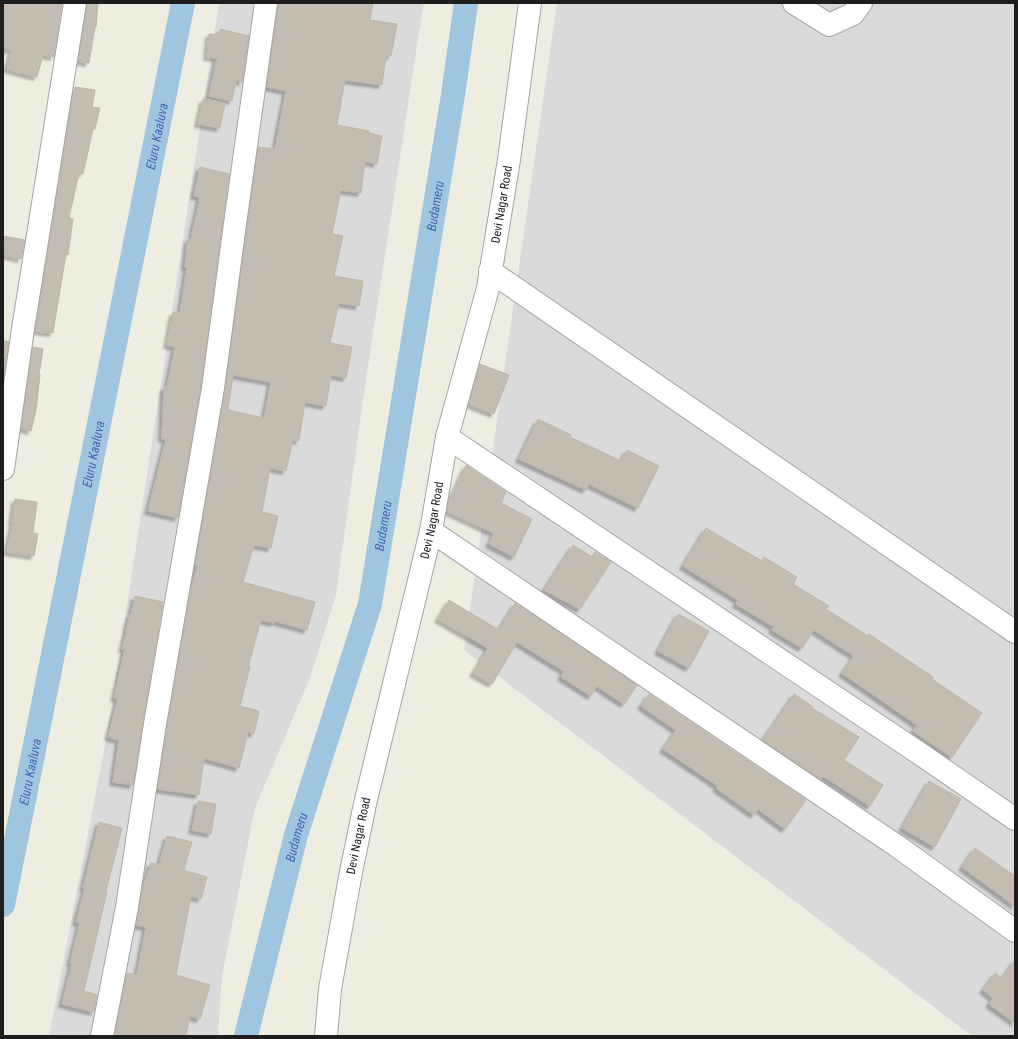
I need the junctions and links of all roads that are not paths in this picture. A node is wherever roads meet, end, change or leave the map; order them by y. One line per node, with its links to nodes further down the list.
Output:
1 (75, 3): 8 (street)
2 (266, 3): 13 (street)
3 (530, 3): 6 (street, Devi Nagar Road)
4 (794, 3): 5 (street)
5 (861, 3)
6 (490, 272): 7 (street, Devi Nagar Road); 10 (street)
7 (447, 437): 9 (street, Devi Nagar Road); 11 (street)
8 (3, 469)
9 (431, 531): 12 (street); 14 (street, Devi Nagar Road)
10 (1015, 632)
11 (1015, 819)
12 (1015, 931)
13 (102, 1036)
14 (326, 1036)

